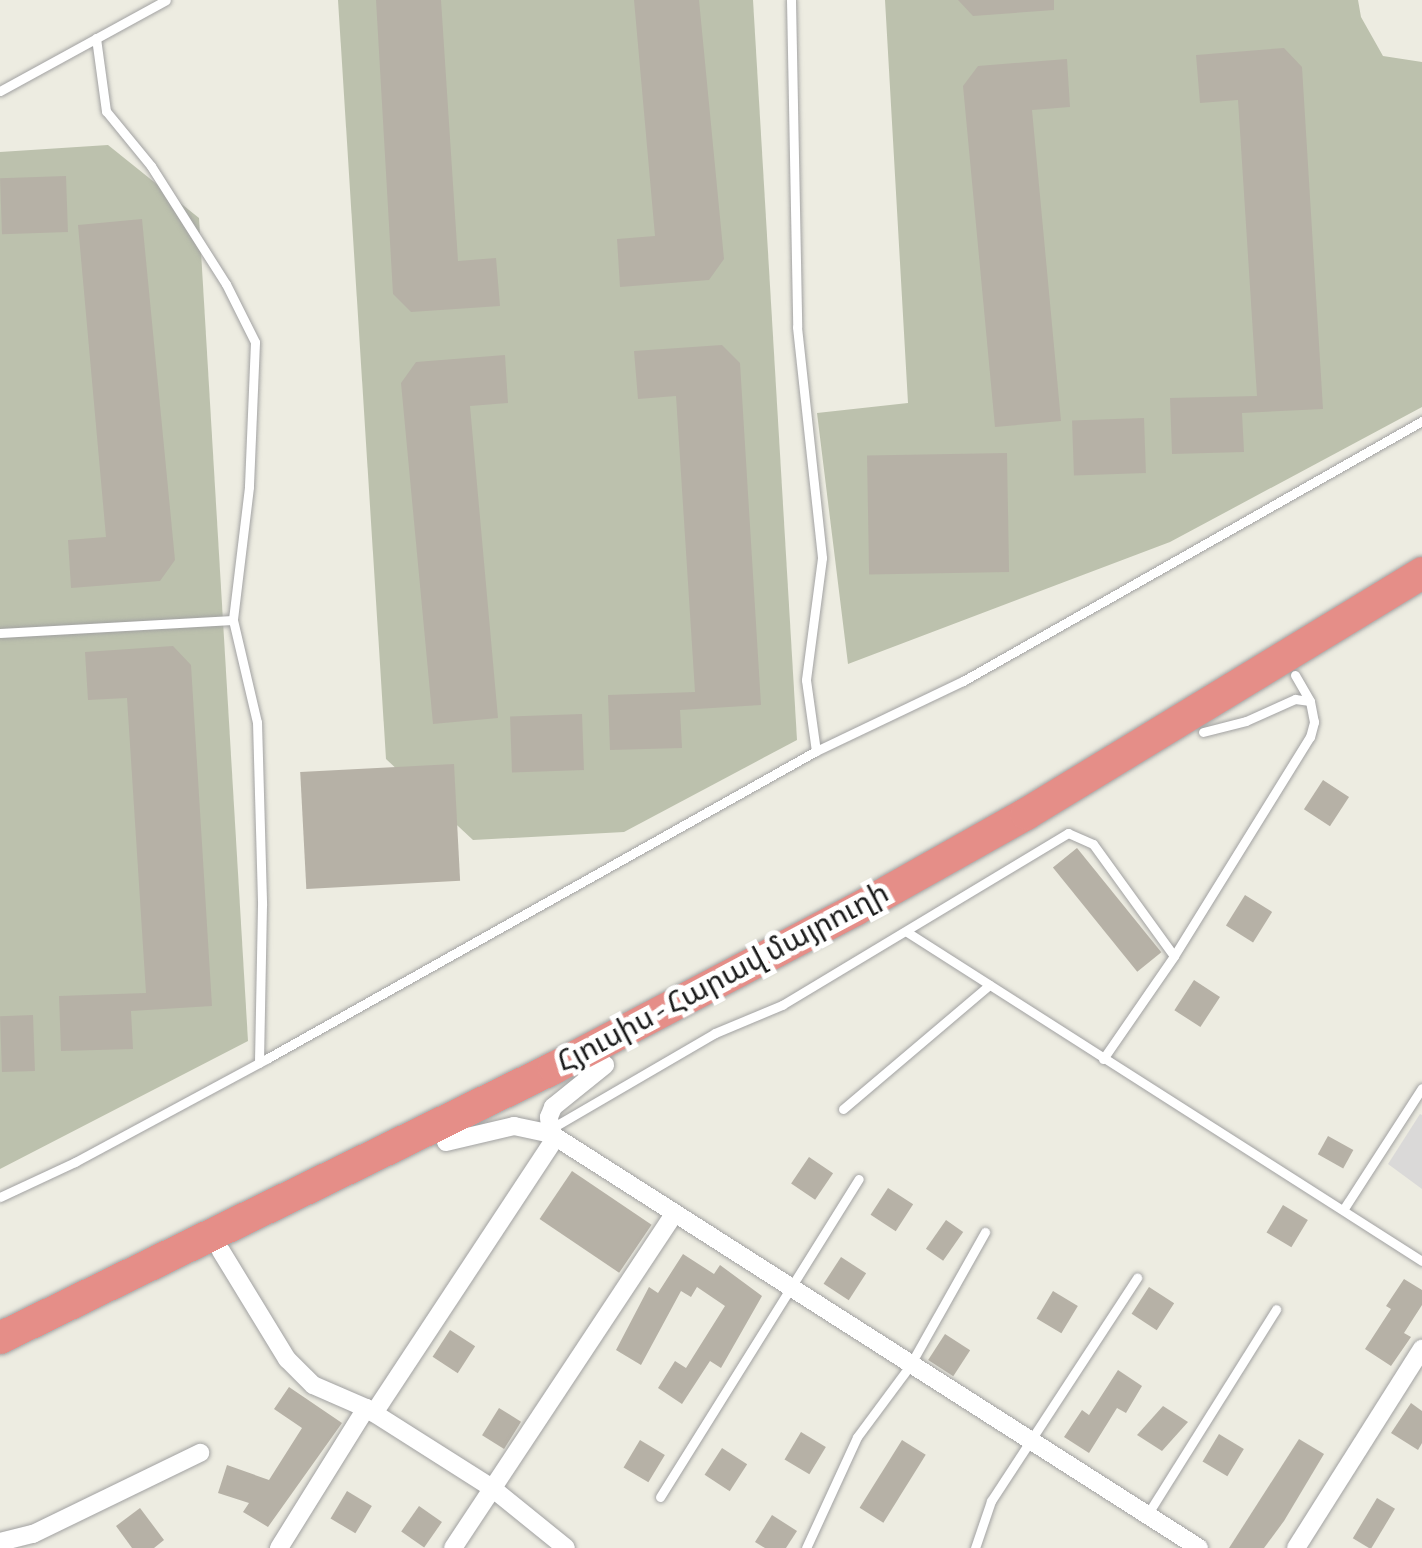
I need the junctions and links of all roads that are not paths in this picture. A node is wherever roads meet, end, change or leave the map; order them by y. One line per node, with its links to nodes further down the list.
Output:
1 (166, 0): 3 (lane)
2 (791, 0): 11 (lane)
3 (96, 38): 4 (lane); 8 (lane)
4 (0, 90)
5 (1422, 421): 11 (lane)
6 (1422, 573): 32 (highway, Հյուսիս - Հարավ մայրուղի)
7 (1422, 595): 10 (highway, Հյուսիս - Հարավ մայրուղի)
8 (233, 620): 9 (lane); 16 (lane)
9 (0, 632)
10 (1302, 688): 13 (lane); 17 (highway, Հյուսիս - Հարավ մայրուղի)
11 (816, 751): 16 (lane)
12 (908, 932): 13 (lane); 14 (lane); 20 (lane)
13 (1174, 956): 15 (lane)
14 (989, 985): 15 (lane); 19 (lane)
15 (1102, 1059): 24 (lane)
16 (260, 1062): 23 (lane)
17 (604, 1065): 20 (street); 21 (highway, Հյուսիս - Հարավ մայրուղի)
18 (1422, 1088): 24 (lane)
19 (843, 1110)
20 (553, 1133): 21 (street); 25 (street); 36 (street)
21 (446, 1142): 27 (highway, Հյուսիս - Հարավ մայրուղի)
22 (859, 1178): 30 (lane)
23 (0, 1197)
24 (1343, 1210): 28 (lane)
25 (673, 1215): 30 (street); 39 (street)
26 (984, 1232): 35 (lane)
27 (222, 1252): 34 (highway, Հյուսիս - Հարավ մայրուղի); 36 (street)
28 (1422, 1261)
29 (1136, 1278): 37 (lane)
30 (790, 1290): 35 (street); 40 (lane)
31 (1276, 1309): 41 (lane)
32 (0, 1338)
33 (1422, 1349): 49 (street)
34 (0, 1356)
35 (909, 1367): 37 (street); 46 (lane)
36 (370, 1411): 39 (street); 43 (street)
37 (1031, 1443): 41 (street); 47 (lane)
38 (200, 1453): 42 (street)
39 (492, 1488): 44 (street); 45 (street)
40 (660, 1497)
41 (1147, 1516): 48 (street)
42 (0, 1542)
43 (283, 1546)
44 (453, 1548)
45 (566, 1548)
46 (806, 1548)
47 (975, 1548)
48 (1199, 1548)
49 (1296, 1548)

